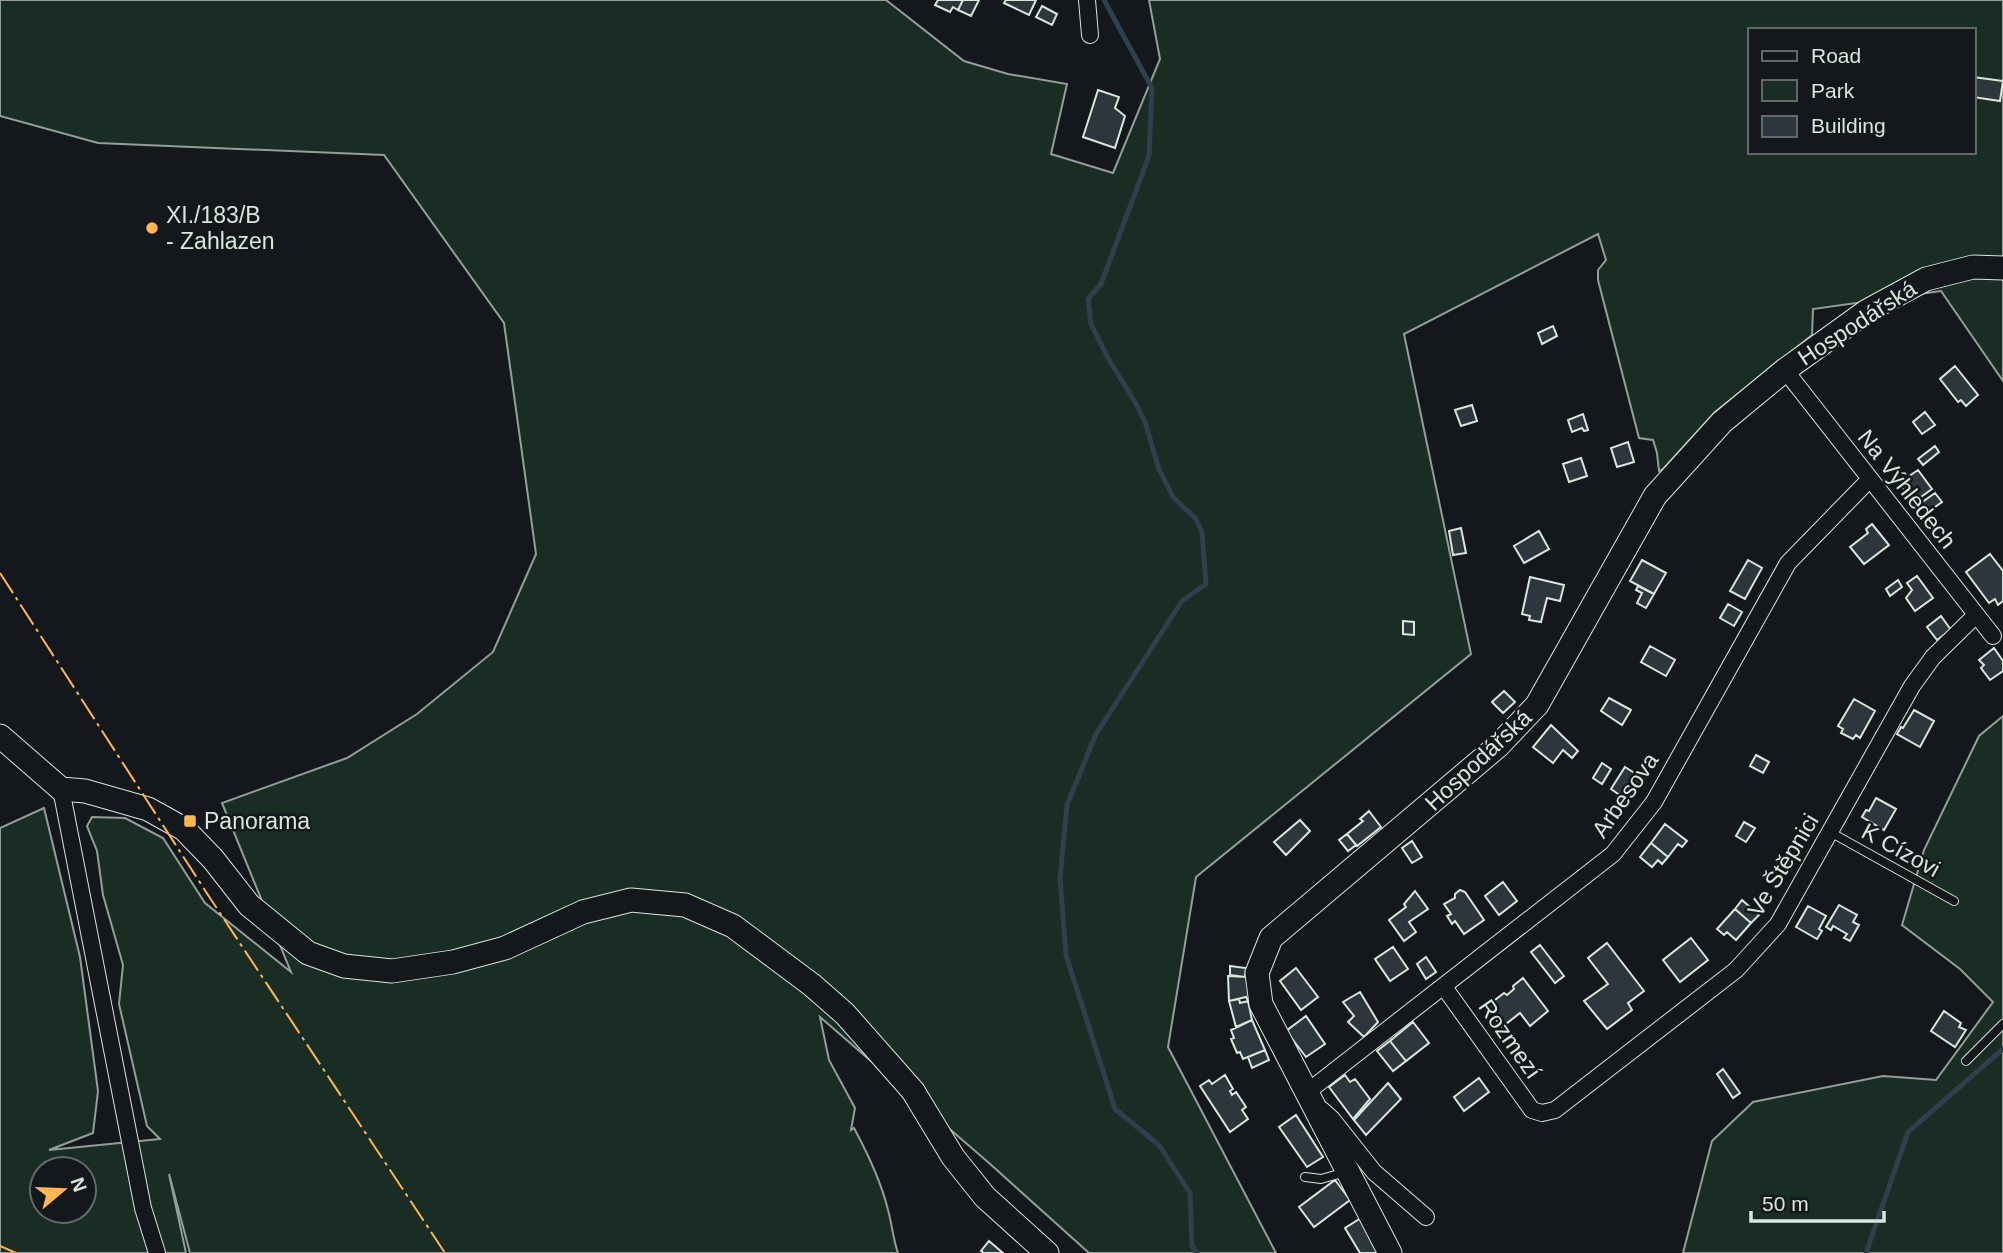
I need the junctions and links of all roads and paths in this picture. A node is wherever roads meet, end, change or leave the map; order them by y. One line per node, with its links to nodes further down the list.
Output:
1 (1087, 0): 2 (street)
2 (1090, 35)
3 (2003, 268): 4 (street, Hospodářská)
4 (1785, 370): 5 (street, Na Výhledech); 15 (street, Hospodářská)
5 (1870, 479): 6 (street, Na Výhledech); 12 (street, Arbesova)
6 (1976, 615): 7 (street, Na Výhledech); 10 (street, Ve Štěpnici)
7 (1993, 636)
8 (0, 736): 9 (street)
9 (61, 789): 20 (street); 21 (street)
10 (1830, 832): 11 (lane, K Cízovi); 16 (street, Ve Štěpnici)
11 (1954, 901)
12 (1444, 987): 15 (street, Arbesova); 16 (street, Rozmezí)
13 (2003, 1024): 14 (lane)
14 (1966, 1061)
15 (1308, 1096): 17 (street, Hospodářská); 19 (street)
16 (1542, 1112)
17 (1349, 1171): 18 (lane); 22 (street, Hospodářská)
18 (1305, 1177)
19 (1426, 1217)
20 (157, 1253)
21 (1046, 1253)
22 (1390, 1253)

